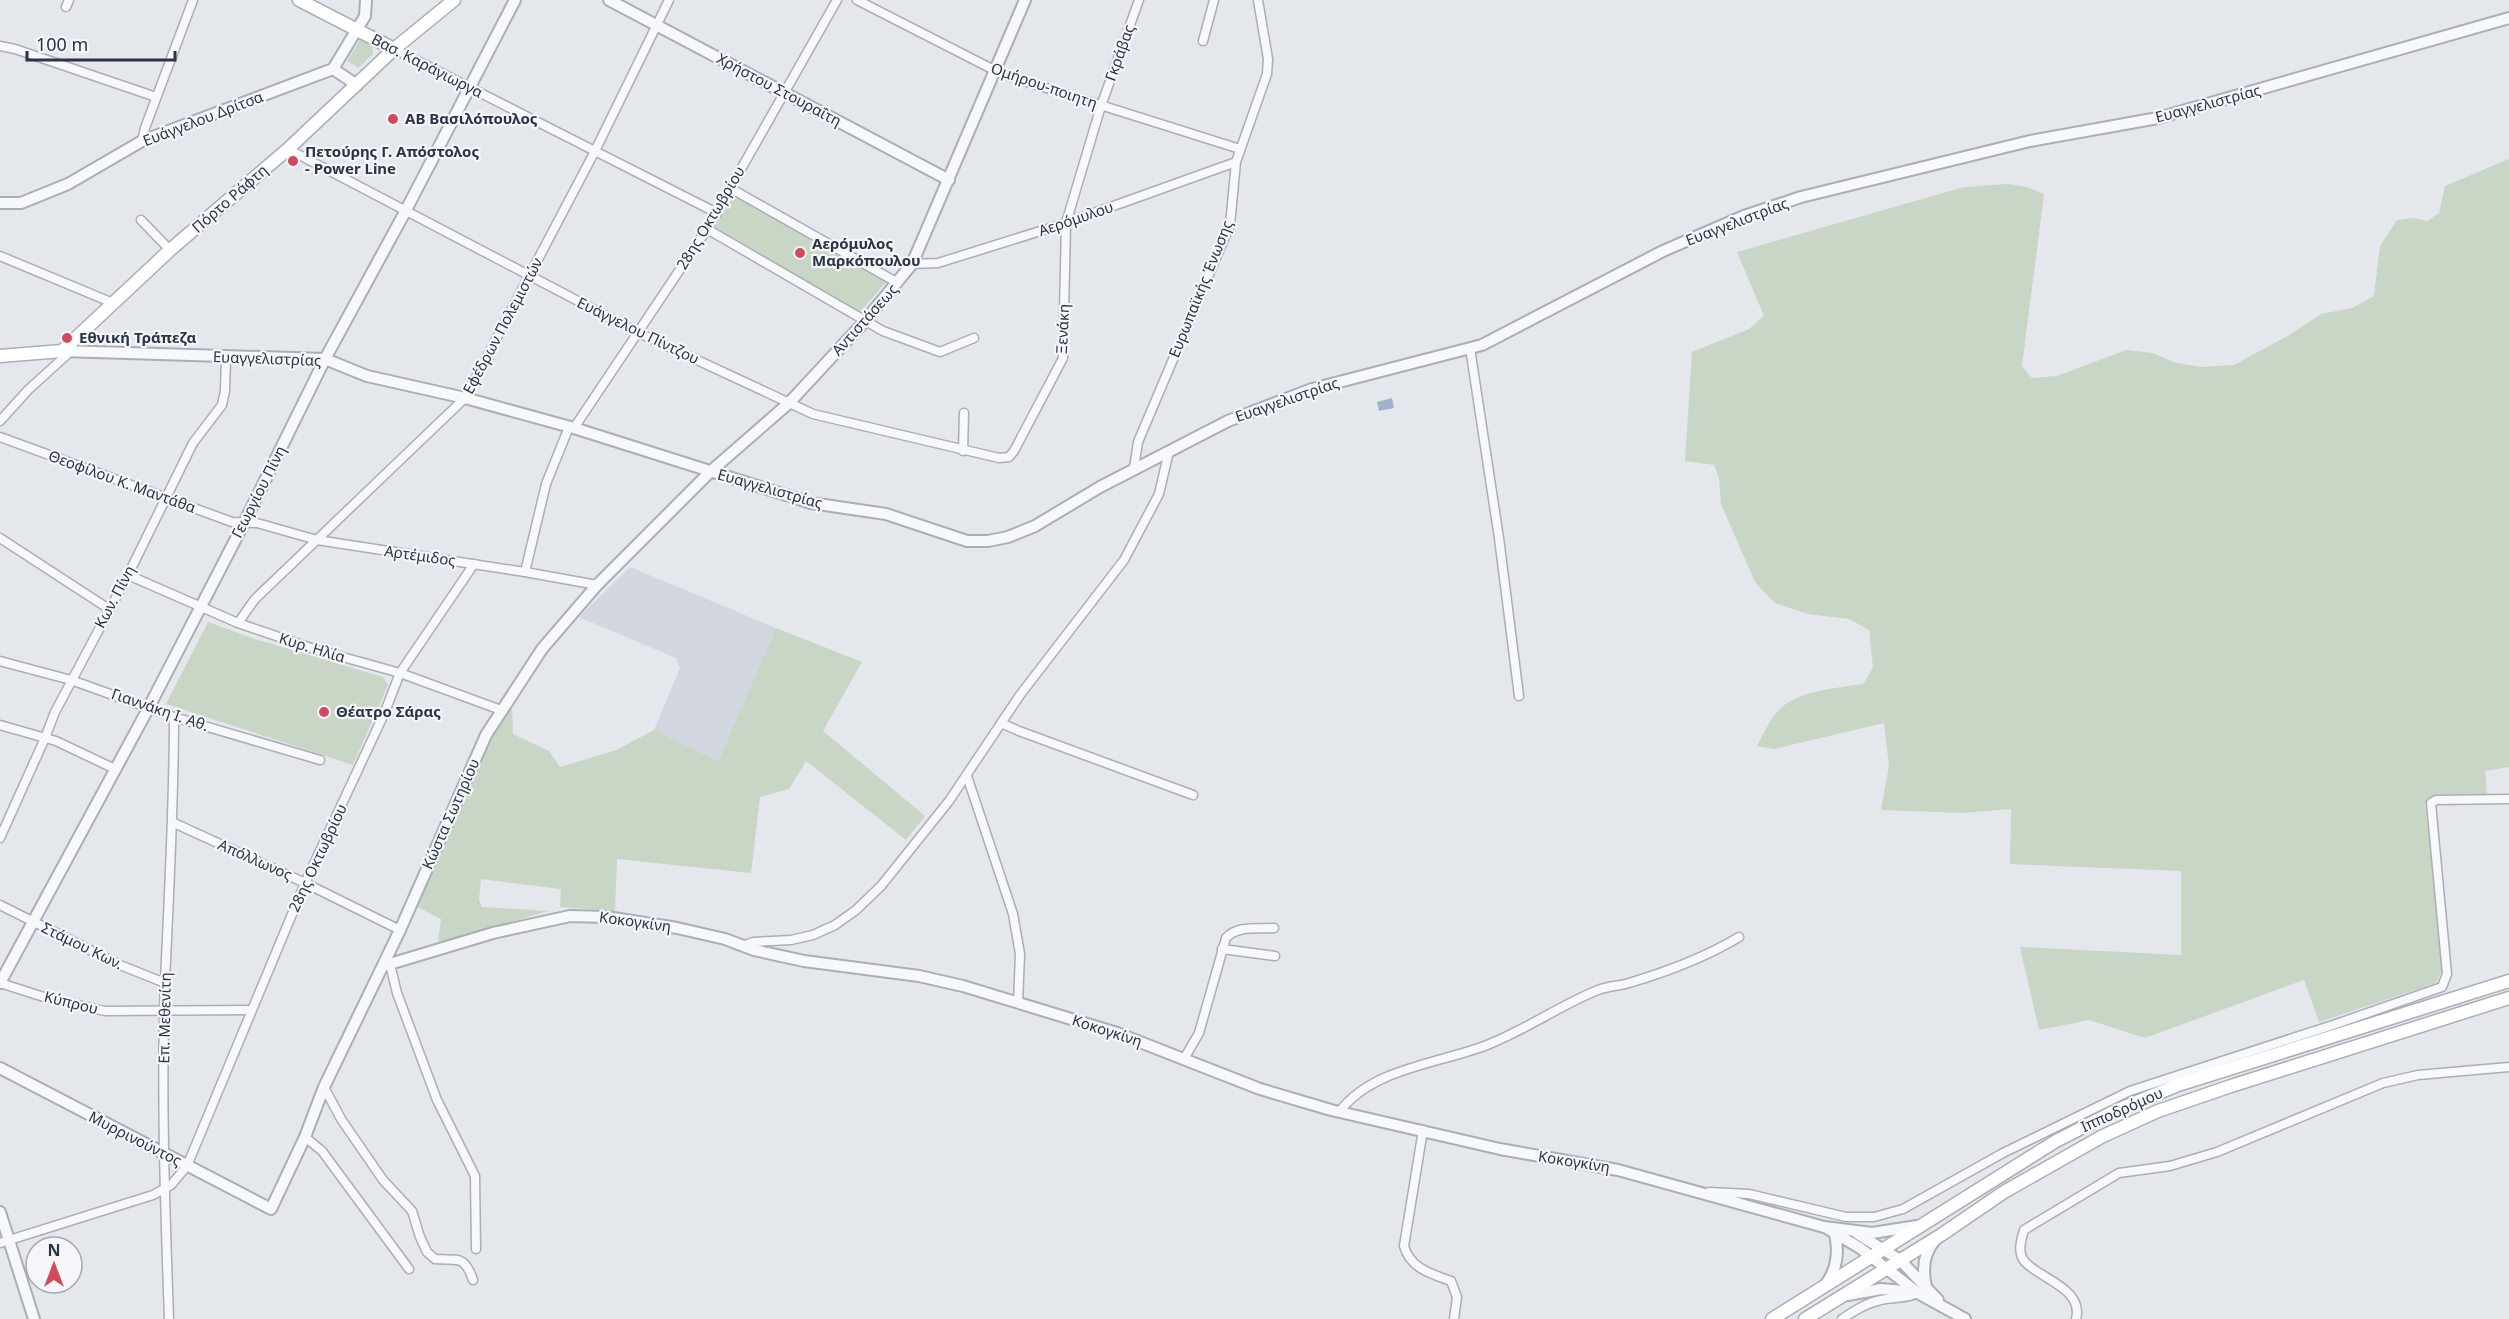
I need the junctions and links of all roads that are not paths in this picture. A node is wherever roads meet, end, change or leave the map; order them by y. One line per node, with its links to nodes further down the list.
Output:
1 (193, 0): 25 (street)
2 (299, 0): 16 (main road, Βασ. Καράγιωργα)
3 (366, 0): 16 (street)
4 (454, 0): 19 (main road, Πόρτο Ράφτη)
5 (515, 0): 23 (street, Γεωργίου Πίνη)
6 (609, 0): 15 (street, Χρήστου Στουραΐτη)
7 (669, 0): 15 (street, Εφέδρων Πολεμιστών)
8 (837, 0): 24 (street, 28ης Οκτωβρίου)
9 (857, 0): 21 (street, Ομήρου-ποιητη)
10 (1025, 0): 21 (street, Αντιστάσεως)
11 (1139, 0): 26 (street, Γκράβας)
12 (1214, 0): 17 (street)
13 (1256, 1): 29 (street, Ευρωπαϊκής Ένωσης)
14 (2509, 18): 49 (street, Ευαγγελιστρίας)
15 (656, 25): 24 (street, Χρήστου Στουραΐτη); 30 (street, Εφέδρων Πολεμιστών)
16 (357, 30): 19 (main road, Βασ. Καράγιωργα); 20 (street)
17 (1203, 40)
18 (0, 46): 25 (street)
19 (394, 49): 22 (main road, Πόρτο Ράφτη); 23 (street, Βασ. Καράγιωργα)
20 (333, 69): 22 (street); 27 (street, Ευάγγελου Δρίτσα)
21 (995, 71): 26 (street, Ομήρου-ποιητη); 32 (street, Αντιστάσεως)
22 (357, 85): 28 (main road, Πόρτο Ράφτη)
23 (469, 88): 30 (street, Βασ. Καράγιωργα); 35 (street, Γεωργίου Πίνη)
24 (784, 93): 32 (street, Χρήστου Στουραΐτη); 33 (street, 28ης Οκτωβρίου)
25 (156, 97): 27 (street)
26 (1101, 106): 29 (street, Ομήρου-ποιητη); 38 (street, Γκράβας)
27 (142, 141): 34 (street, Ευάγγελου Δρίτσα)
28 (288, 149): 35 (street, Ευάγγελου Πίντζου); 40 (main road, Πόρτο Ράφτη)
29 (1240, 149): 31 (street, Ευρωπαϊκής Ένωσης)
30 (595, 151): 36 (street, Βασ. Καράγιωργα); 43 (street, Εφέδρων Πολεμιστών)
31 (1236, 162): 38 (street, Αερόμυλου); 63 (street, Ευρωπαϊκής Ένωσης)
32 (949, 180): 42 (street, Αντιστάσεως)
33 (730, 188): 36 (street, 28ης Οκτωβρίου); 44 (street)
34 (0, 203)
35 (405, 212): 43 (street, Ευάγγελου Πίντζου); 53 (street, Γεωργίου Πίνη)
36 (717, 213): 39 (street, 28ης Οκτωβρίου)
37 (141, 220): 40 (street)
38 (1066, 223): 42 (street, Αερόμυλου); 62 (street, Ξενάκη)
39 (707, 229): 46 (street); 47 (street, 28ης Οκτωβρίου)
40 (170, 250): 45 (main road, Πόρτο Ράφτη)
41 (0, 256): 45 (street)
42 (912, 264): 44 (street, Αντιστάσεως)
43 (530, 277): 47 (street, Ευάγγελου Πίντζου); 54 (street, Εφέδρων Πολεμιστών)
44 (898, 283): 46 (street, Αντιστάσεως)
45 (113, 303): 50 (main road, Πόρτο Ράφτη)
46 (865, 321): 48 (street); 55 (street, Αντιστάσεως)
47 (639, 333): 55 (street, Ευάγγελου Πίντζου); 58 (street, 28ης Οκτωβρίου)
48 (974, 338)
49 (1470, 348): 61 (street, Ευαγγελιστρίας); 79 (street)
50 (66, 351): 51 (main road); 52 (street, Ευαγγελιστρίας); 57 (street)
51 (0, 356)
52 (226, 357): 53 (street, Ευαγγελιστρίας); 65 (street, Κων. Πίνη)
53 (325, 359): 54 (street, Ευαγγελιστρίας); 66 (street, Γεωργίου Πίνη)
54 (465, 398): 58 (street, Ευαγγελιστρίας); 68 (street, Εφέδρων Πολεμιστών)
55 (789, 403): 60 (street, Ευάγγελου Πίντζου); 64 (street, Αντιστάσεως)
56 (964, 413): 60 (street)
57 (0, 421)
58 (571, 428): 64 (street, Ευαγγελιστρίας); 70 (street, 28ης Οκτωβρίου)
59 (0, 437): 65 (street, Θεοφίλου Κ. Μαντάθα)
60 (963, 451): 62 (street, Ευάγγελου Πίντζου)
61 (1169, 451): 63 (street, Ευαγγελιστρίας); 83 (street)
62 (1009, 457)
63 (1134, 468): 64 (street, Ευαγγελιστρίας)
64 (711, 471): 72 (street, Κώστα Σωτηρίου)
65 (164, 498): 66 (street, Θεοφίλου Κ. Μαντάθα); 71 (street, Κων. Πίνη)
66 (244, 523): 68 (street, Αρτέμιδος); 73 (street, Γεωργίου Πίνη)
67 (0, 538): 74 (street)
68 (316, 540): 69 (street, Αρτέμιδος); 75 (street, Εφέδρων Πολεμιστών)
69 (474, 564): 70 (street, Αρτέμιδος); 77 (street, 28ης Οκτωβρίου)
70 (525, 572): 72 (street, Αρτέμιδος)
71 (128, 575): 73 (street, Κυρ. Ηλία); 74 (street, Κων. Πίνη)
72 (597, 585): 81 (street, Κώστα Σωτηρίου)
73 (200, 607): 75 (street, Κυρ. Ηλία); 80 (street, Γεωργίου Πίνη)
74 (109, 609): 78 (street, Κων. Πίνη)
75 (238, 624): 77 (street, Κυρ. Ηλία)
76 (0, 661): 78 (street, Γιαννάκη Ι. Αθ.)
77 (400, 674): 81 (street, Κυρ. Ηλία); 93 (street, 28ης Οκτωβρίου)
78 (71, 680): 80 (street, Γιαννάκη Ι. Αθ.); 85 (street, Κων. Πίνη)
79 (1519, 696)
80 (149, 707): 82 (street, Γιαννάκη Ι. Αθ.); 87 (street, Γεωργίου Πίνη)
81 (501, 710): 97 (street, Κώστα Σωτηρίου)
82 (174, 717): 86 (street, Γιαννάκη Ι. Αθ.); 91 (street, Επ. Μεθενίτη)
83 (1002, 723): 88 (street); 89 (street)
84 (0, 725): 85 (street)
85 (45, 738): 87 (street); 92 (street, Κων. Πίνη)
86 (320, 760)
87 (115, 769): 95 (street, Γεωργίου Πίνη)
88 (967, 776): 99 (street); 107 (street)
89 (1193, 795)
90 (2509, 799): 120 (street)
91 (174, 823): 93 (street, Απόλλωνος); 105 (street, Επ. Μεθενίτη)
92 (0, 838)
93 (305, 882): 97 (street, Απόλλωνος); 109 (street, 28ης Οκτωβρίου)
94 (0, 905): 95 (street, Στάμου Κων.)
95 (33, 922): 104 (street, Γεωργίου Πίνη); 105 (street, Στάμου Κων.)
96 (1275, 928): 100 (street)
97 (400, 930): 102 (street, Κώστα Σωτηρίου)
98 (1739, 937): 114 (street)
99 (743, 946): 102 (street, Κοκογκίνη); 107 (street, Κοκογκίνη)
100 (1222, 949): 101 (street); 110 (street)
101 (1275, 956)
102 (387, 965): 113 (street, Κώστα Σωτηρίου); 129 (street)
103 (2509, 981): 123 (main road, Ιπποδρόμου)
104 (0, 983): 108 (street, Κύπρου)
105 (165, 983): 108 (street, Επ. Μεθενίτη)
106 (2509, 998): 127 (main road, Ιπποδρόμου)
107 (1018, 1003): 110 (street, Κοκογκίνη)
108 (165, 1009): 109 (street, Κύπρου); 117 (street, Επ. Μεθενίτη)
109 (251, 1010): 118 (street, 28ης Οκτωβρίου)
110 (1185, 1059): 114 (street, Κοκογκίνη)
111 (2509, 1067): 146 (street)
112 (0, 1068): 117 (street, Μυρρινούντος)
113 (324, 1087): 116 (street, Κώστα Σωτηρίου); 135 (street)
114 (1340, 1112): 115 (street, Κοκογκίνη)
115 (1423, 1130): 120 (street, Κοκογκίνη); 141 (street)
116 (305, 1137): 121 (street, Κώστα Σωτηρίου); 133 (street)
117 (163, 1153): 118 (street, Μυρρινούντος); 119 (street, Επ. Μεθενίτη)
118 (187, 1166): 119 (street); 121 (street, Μυρρινούντος)
119 (165, 1190): 128 (street); 140 (street, Επ. Μεθενίτη)
120 (1702, 1192): 124 (street, Κοκογκίνη)
121 (271, 1209)
122 (0, 1212): 128 (street)
123 (1927, 1223): 125 (street); 130 (main road, Ιπποδρόμου)
124 (1824, 1227): 125 (street); 126 (street)
125 (1853, 1232): 130 (street)
126 (1835, 1234): 131 (street); 136 (street)
127 (1941, 1235): 132 (main road, Ιπποδρόμου); 137 (street)
128 (5, 1241): 139 (street)
129 (476, 1249)
130 (1886, 1249): 131 (main road, Ιπποδρόμου); 132 (street)
131 (1872, 1258): 134 (street); 136 (main road, Ιπποδρόμου)
132 (1900, 1260): 134 (main road, Ιπποδρόμου); 137 (street)
133 (409, 1269)
134 (1886, 1269): 137 (street); 138 (main road, Ιπποδρόμου)
135 (473, 1280)
136 (1823, 1288): 142 (main road, Ιπποδρόμου)
137 (1922, 1290): 138 (street); 144 (street); 145 (street)
138 (1845, 1296): 143 (main road, Ιπποδρόμου)
139 (34, 1319)
140 (169, 1319)
141 (1454, 1319)
142 (1772, 1319)
143 (1805, 1319)
144 (1842, 1319)
145 (1965, 1319)
146 (2076, 1319)

